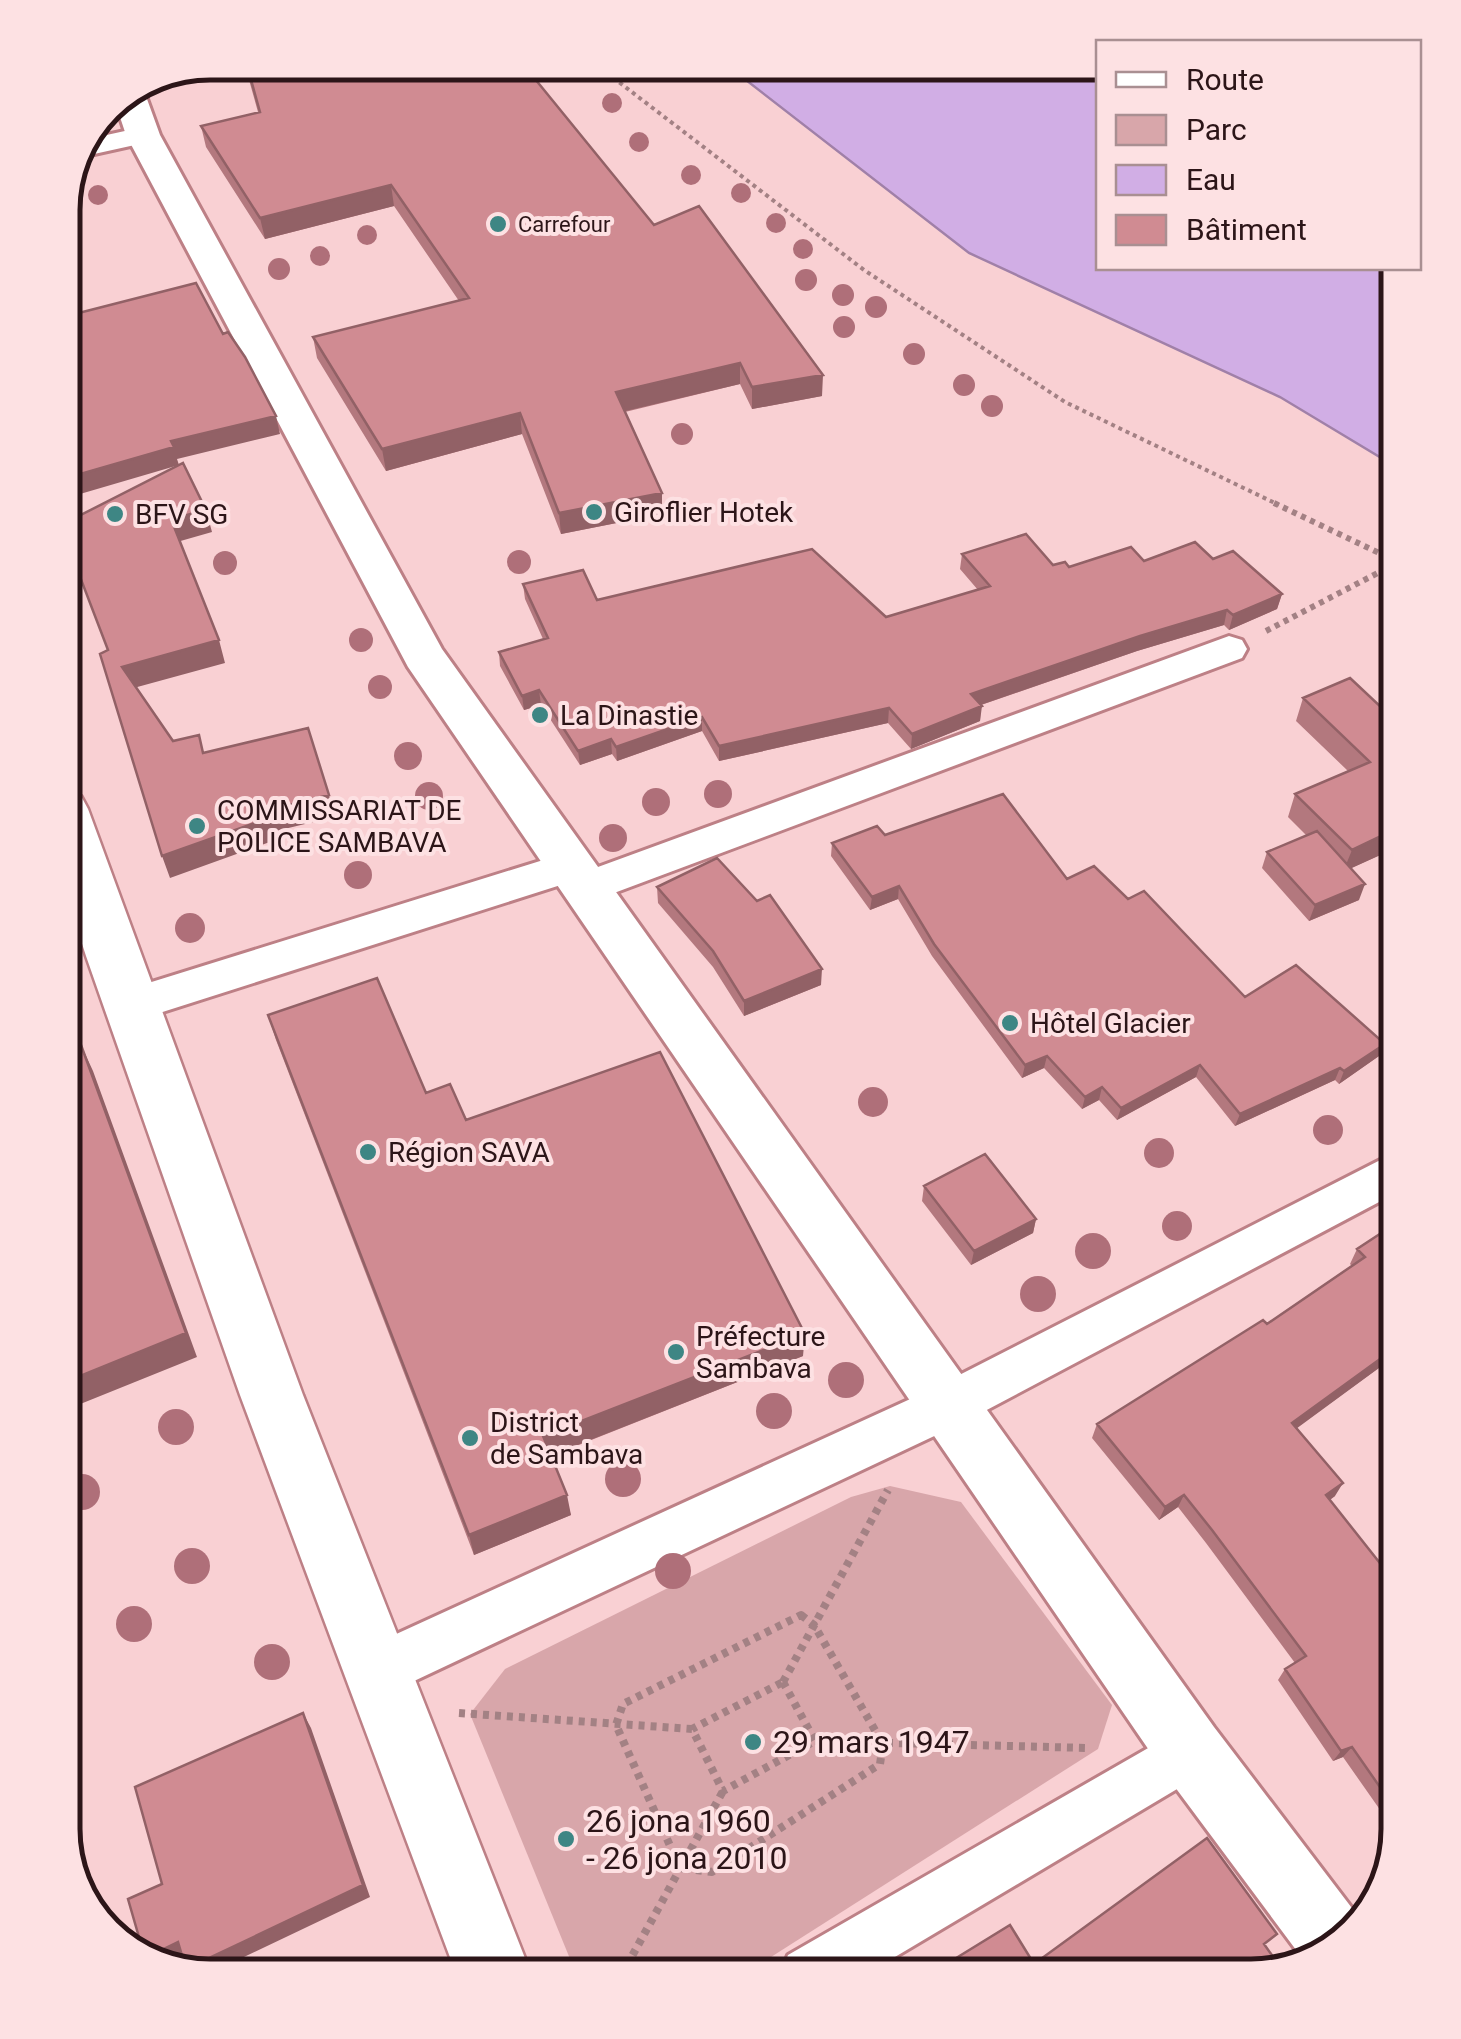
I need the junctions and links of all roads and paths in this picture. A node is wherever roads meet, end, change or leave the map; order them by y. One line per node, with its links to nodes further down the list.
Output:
1 (617, 80): 4 (path)
2 (136, 114): 3 (street); 8 (street)
3 (103, 137)
4 (1381, 554)
5 (1381, 571): 6 (path)
6 (1229, 649): 8 (street)
7 (80, 861): 9 (main road)
8 (577, 878): 9 (street); 11 (street)
9 (128, 1006): 15 (main road)
10 (1381, 1179): 11 (street)
11 (946, 1406): 15 (street); 21 (street)
12 (890, 1486): 13 (path)
13 (814, 1625): 14 (path); 16 (path); 19 (path)
14 (783, 1682): 17 (path); 18 (path)
15 (383, 1690): 16 (path); 25 (main road)
16 (616, 1724): 17 (path); 23 (path)
17 (692, 1729): 22 (path)
18 (815, 1741): 19 (path); 22 (path)
19 (883, 1744): 20 (path); 23 (path)
20 (1098, 1749)
21 (1190, 1751): 24 (street); 27 (street)
22 (723, 1791): 23 (path)
23 (680, 1868): 26 (path)
24 (1327, 1934)
25 (488, 1959)
26 (630, 1959)
27 (838, 1959)

